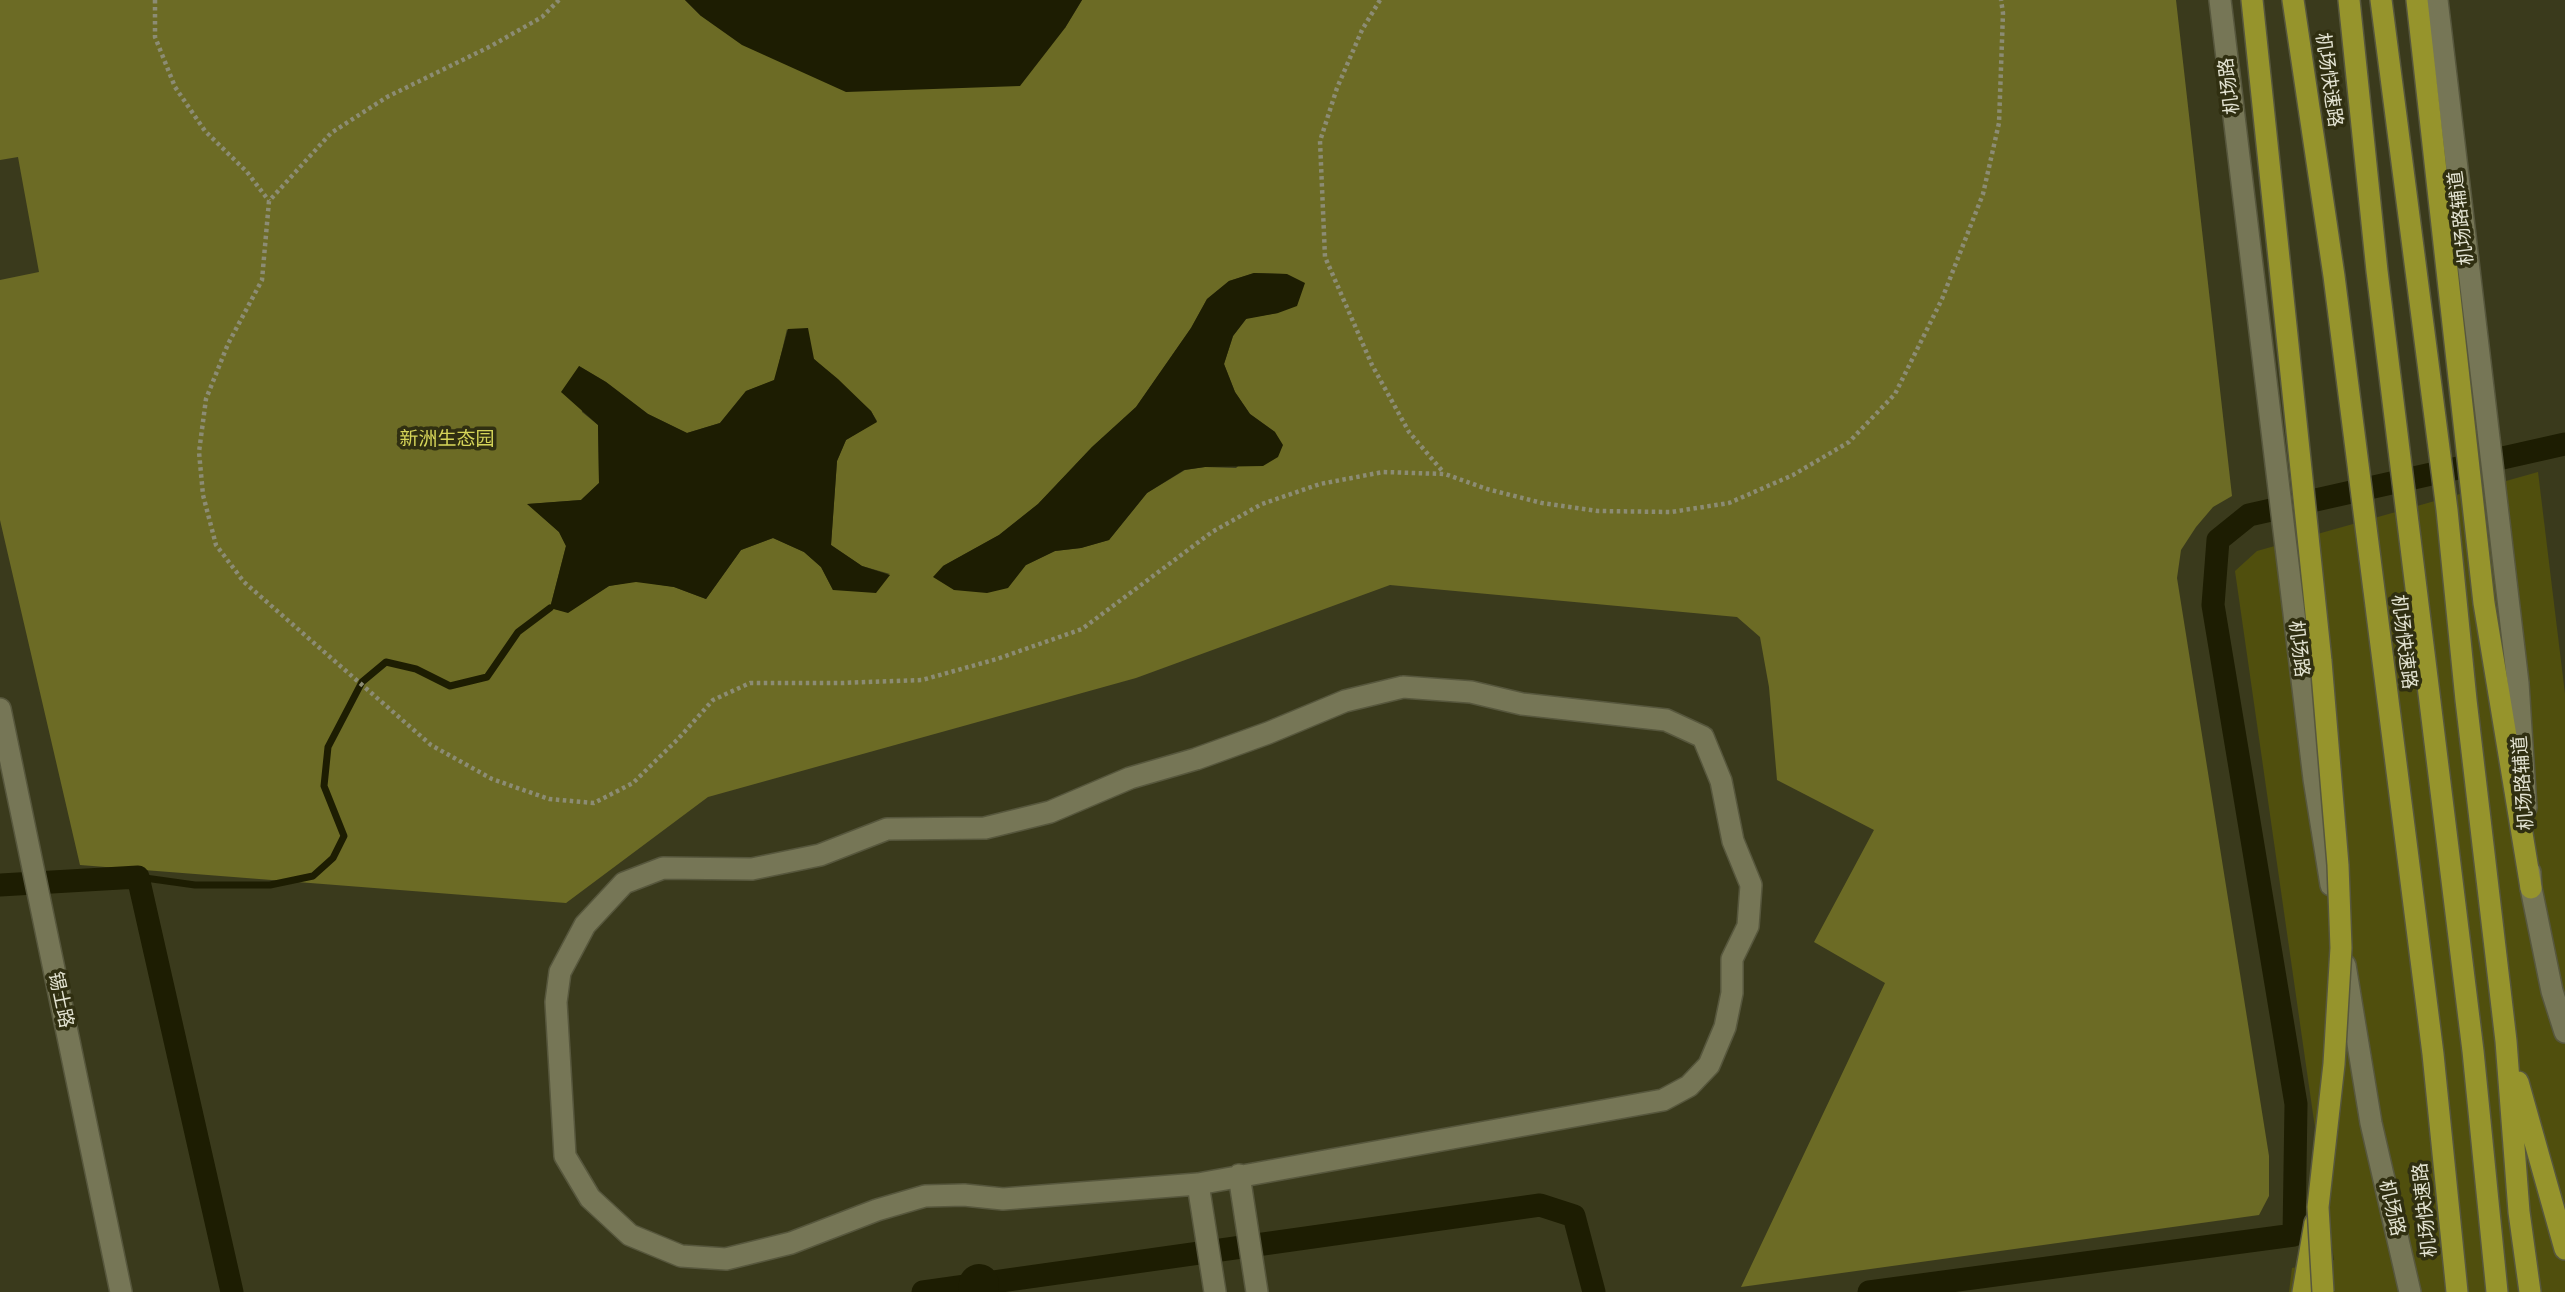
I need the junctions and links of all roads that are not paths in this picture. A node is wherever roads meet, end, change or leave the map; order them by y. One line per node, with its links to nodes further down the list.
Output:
1 (2220, 0): 21 (street, 机场路)
2 (2252, 0): 14 (highway, bridge)
3 (2293, 0): 22 (highway, 机场快速路)
4 (2349, 0): 23 (highway, 机场快速路)
5 (2381, 0): 11 (highway)
6 (2417, 0): 9 (highway)
7 (2437, 0): 9 (street, 机场路辅道)
8 (0, 709): 16 (street, 锡士路)
9 (2531, 888): 10 (street)
10 (2565, 1032)
11 (2506, 1041): 15 (highway); 24 (highway)
12 (1239, 1175): 13 (street); 13 (street); 18 (street)
13 (1199, 1193): 17 (street)
14 (2318, 1207): 19 (highway, bridge); 20 (highway, bridge)
15 (2565, 1249)
16 (121, 1292)
17 (1215, 1292)
18 (1257, 1292)
19 (2302, 1292)
20 (2323, 1292)
21 (2410, 1292)
22 (2457, 1292)
23 (2497, 1292)
24 (2530, 1292)

